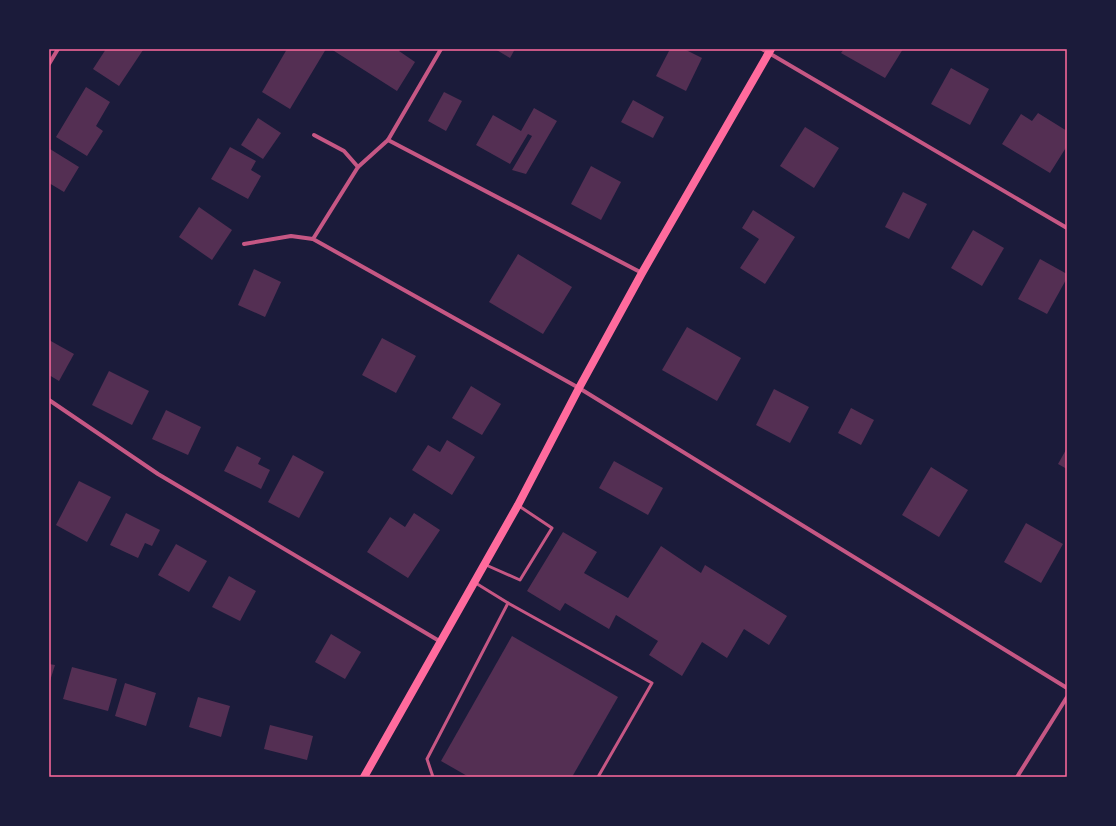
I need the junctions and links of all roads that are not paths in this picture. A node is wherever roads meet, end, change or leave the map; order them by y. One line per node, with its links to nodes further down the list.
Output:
1 (58, 49): 4 (street)
2 (440, 49): 6 (street)
3 (767, 50): 8 (street); 11 (main road)
4 (49, 64)
5 (314, 135): 7 (street)
6 (388, 140): 7 (street); 11 (street)
7 (358, 167): 9 (street)
8 (1067, 228)
9 (313, 239): 10 (street); 12 (street)
10 (244, 244)
11 (642, 273): 12 (main road)
12 (579, 388): 14 (main road); 19 (street)
13 (49, 400): 18 (street)
14 (518, 505): 15 (main road); 15 (lane)
15 (484, 564): 16 (main road)
16 (474, 582): 17 (lane); 18 (main road)
17 (508, 603): 22 (lane); 23 (lane)
18 (441, 642): 21 (main road)
19 (1067, 688)
20 (1067, 697): 24 (street)
21 (364, 777)
22 (433, 777)
23 (598, 777)
24 (1017, 777)

